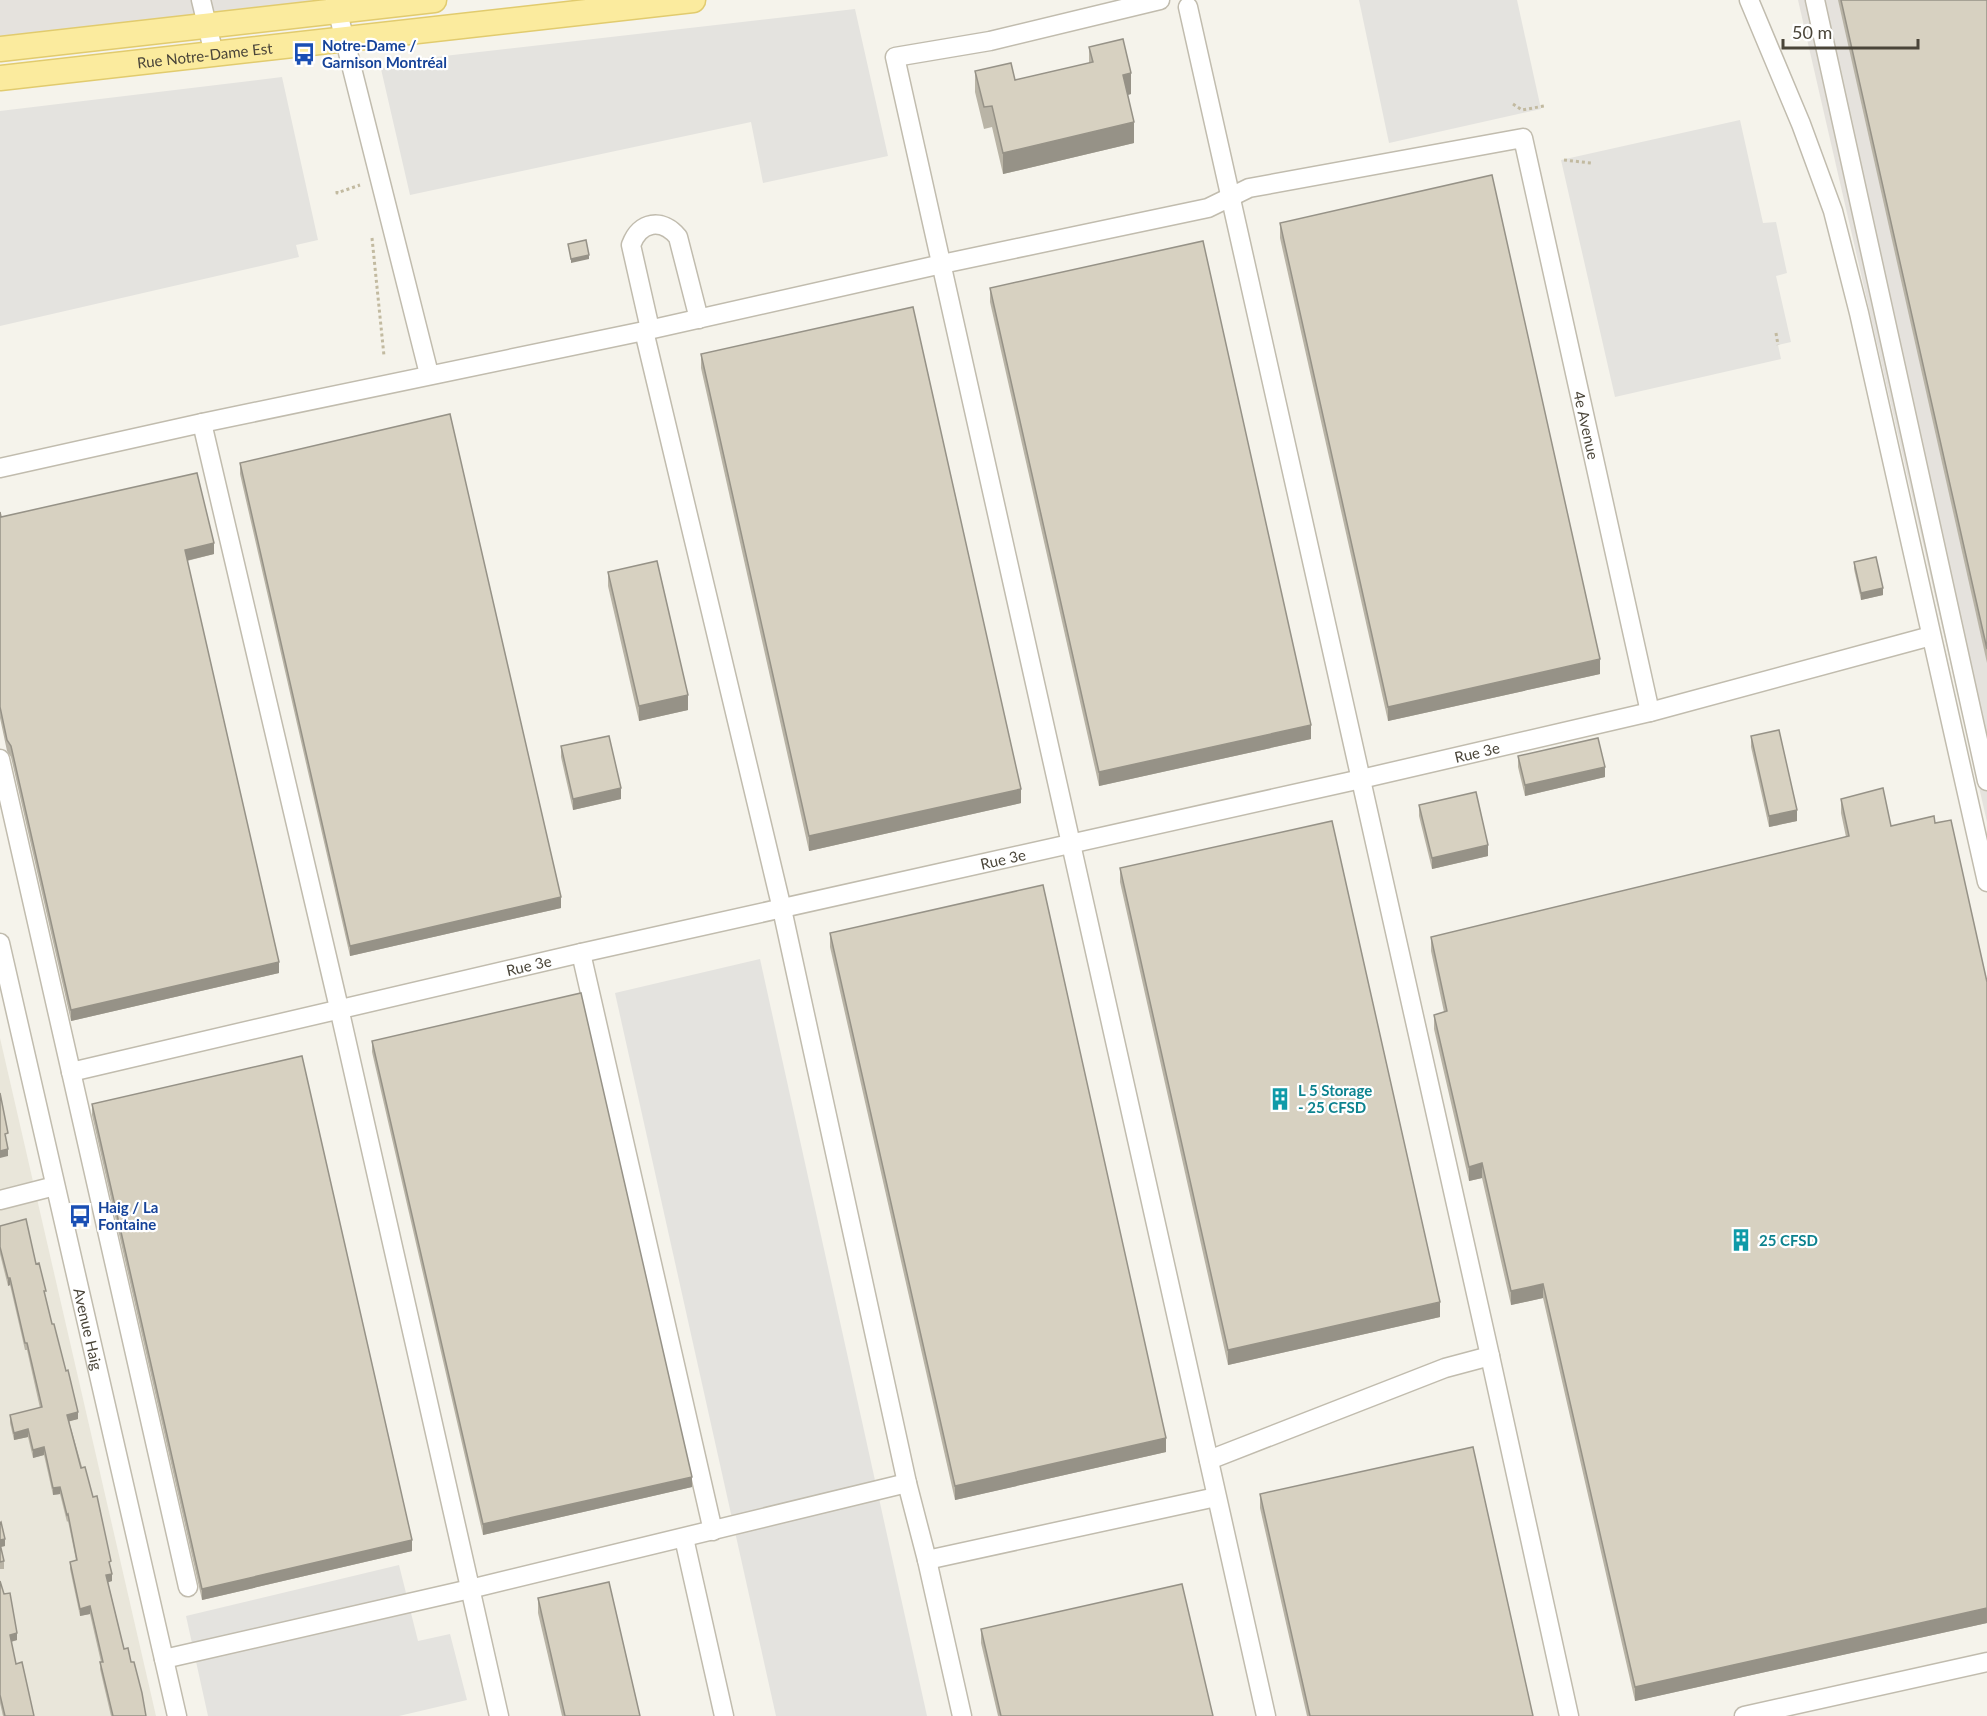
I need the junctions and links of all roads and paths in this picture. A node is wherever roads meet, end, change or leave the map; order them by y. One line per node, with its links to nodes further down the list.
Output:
1 (201, 0): 9 (street)
2 (434, 0): 7 (main road, Rue Notre-Dame Est)
3 (693, 0): 10 (main road, Rue Notre-Dame Est)
4 (1160, 0): 22 (street)
5 (1749, 0): 31 (street)
6 (1815, 0): 33 (street)
7 (336, 5): 9 (main road, Rue Notre-Dame Est); 10 (street)
8 (1188, 7): 20 (street)
9 (207, 25): 11 (main road, Rue Notre-Dame Est); 12 (street)
10 (345, 39): 12 (main road, Rue Notre-Dame Est); 28 (street)
11 (0, 49)
12 (214, 54): 13 (main road, Rue Notre-Dame Est)
13 (0, 78)
14 (1513, 104): 15 (path)
15 (1544, 106)
16 (1564, 160): 17 (path)
17 (1591, 163)
18 (360, 186): 19 (path)
19 (337, 191)
20 (1230, 197): 22 (street); 32 (street, 4e Avenue); 35 (street)
21 (372, 238): 27 (path)
22 (942, 264): 23 (street); 37 (street)
23 (699, 319): 24 (street); 24 (street)
24 (647, 330): 28 (street); 39 (street)
25 (1776, 333): 26 (path)
26 (1778, 345)
27 (384, 356)
28 (429, 375): 29 (street)
29 (202, 423): 30 (street); 42 (street)
30 (0, 468)
31 (1931, 636): 32 (street, Rue 3e); 38 (street)
32 (1650, 712): 35 (street, Rue 3e)
33 (1983, 741): 36 (street)
34 (0, 759): 43 (street)
35 (1361, 779): 37 (street, Rue 3e); 46 (street)
36 (1987, 781)
37 (1071, 844): 39 (street, Rue 3e); 47 (street)
38 (1987, 882)
39 (782, 909): 41 (street, Rue 3e); 48 (street)
40 (0, 943): 44 (street, Avenue Haig)
41 (581, 953): 42 (street, Rue 3e); 50 (street)
42 (339, 1008): 43 (street, Rue 3e); 54 (street)
43 (71, 1071): 53 (street)
44 (55, 1186): 45 (street); 55 (street, Avenue Haig)
45 (0, 1200)
46 (1490, 1356): 47 (street); 62 (street)
47 (1209, 1460): 49 (street)
48 (907, 1483): 50 (street); 52 (street)
49 (1216, 1497): 52 (street); 61 (street)
50 (713, 1531): 51 (street)
51 (684, 1538): 54 (street); 59 (street)
52 (927, 1560): 60 (street)
53 (188, 1587)
54 (470, 1589): 55 (street); 58 (street)
55 (164, 1659): 57 (street, Avenue Haig)
56 (1987, 1662): 63 (street)
57 (177, 1716)
58 (499, 1716)
59 (724, 1716)
60 (962, 1716)
61 (1266, 1716)
62 (1569, 1716)
63 (1744, 1716)

